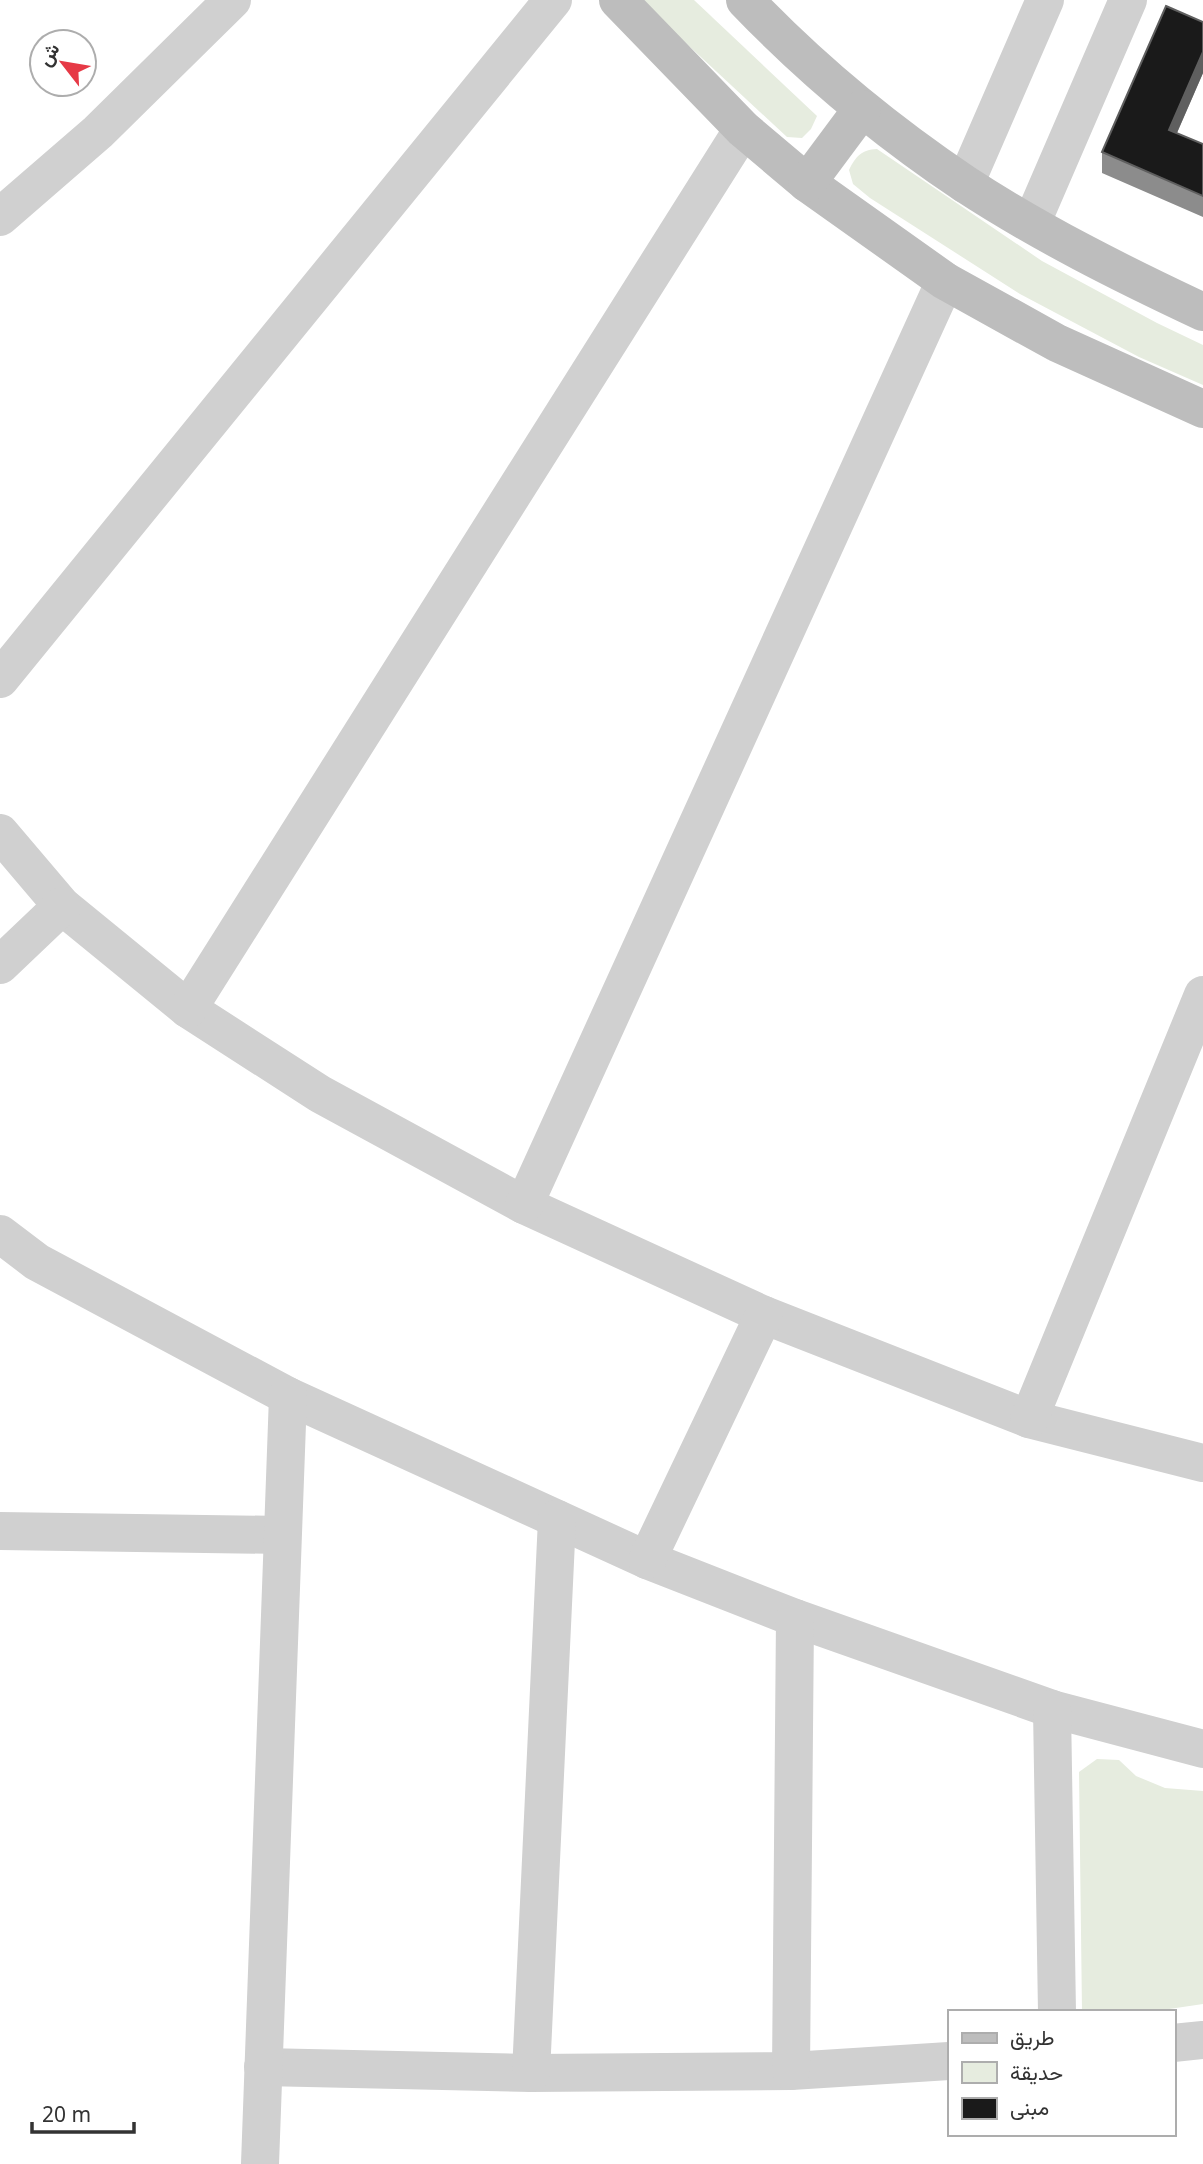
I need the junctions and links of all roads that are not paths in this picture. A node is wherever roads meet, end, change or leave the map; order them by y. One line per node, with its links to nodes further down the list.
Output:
1 (232, 0): 11 (street)
2 (553, 0): 16 (street)
3 (618, 0): 8 (street)
4 (745, 0): 7 (street)
5 (1045, 0): 10 (street)
6 (1128, 0): 12 (street)
7 (862, 109): 9 (street); 10 (street)
8 (743, 129): 9 (street); 21 (street)
9 (807, 183): 13 (street)
10 (965, 184): 12 (street)
11 (0, 217)
12 (1031, 222): 14 (street)
13 (945, 281): 15 (street); 22 (street)
14 (1203, 312)
15 (1203, 409)
16 (0, 679)
17 (0, 833): 18 (street)
18 (62, 906): 19 (street); 21 (street)
19 (0, 965)
20 (1203, 995): 28 (street)
21 (188, 1009): 22 (street)
22 (524, 1205): 26 (street)
23 (0, 1234): 25 (street)
24 (0, 1261): 25 (street)
25 (37, 1262): 27 (street)
26 (764, 1315): 28 (street); 33 (street)
27 (288, 1396): 30 (street); 32 (street)
28 (1029, 1419): 29 (street)
29 (1203, 1463)
30 (557, 1519): 33 (street); 43 (street)
31 (0, 1531): 32 (street)
32 (282, 1535): 41 (street)
33 (647, 1560): 34 (street)
34 (795, 1618): 35 (street); 42 (street)
35 (1052, 1709): 36 (street); 37 (street)
36 (1203, 1749)
37 (1057, 2010)
38 (1203, 2040): 39 (street)
39 (1175, 2043)
40 (948, 2062): 42 (street)
41 (263, 2067): 43 (street); 44 (street)
42 (791, 2071): 43 (street)
43 (531, 2073)
44 (260, 2164)

